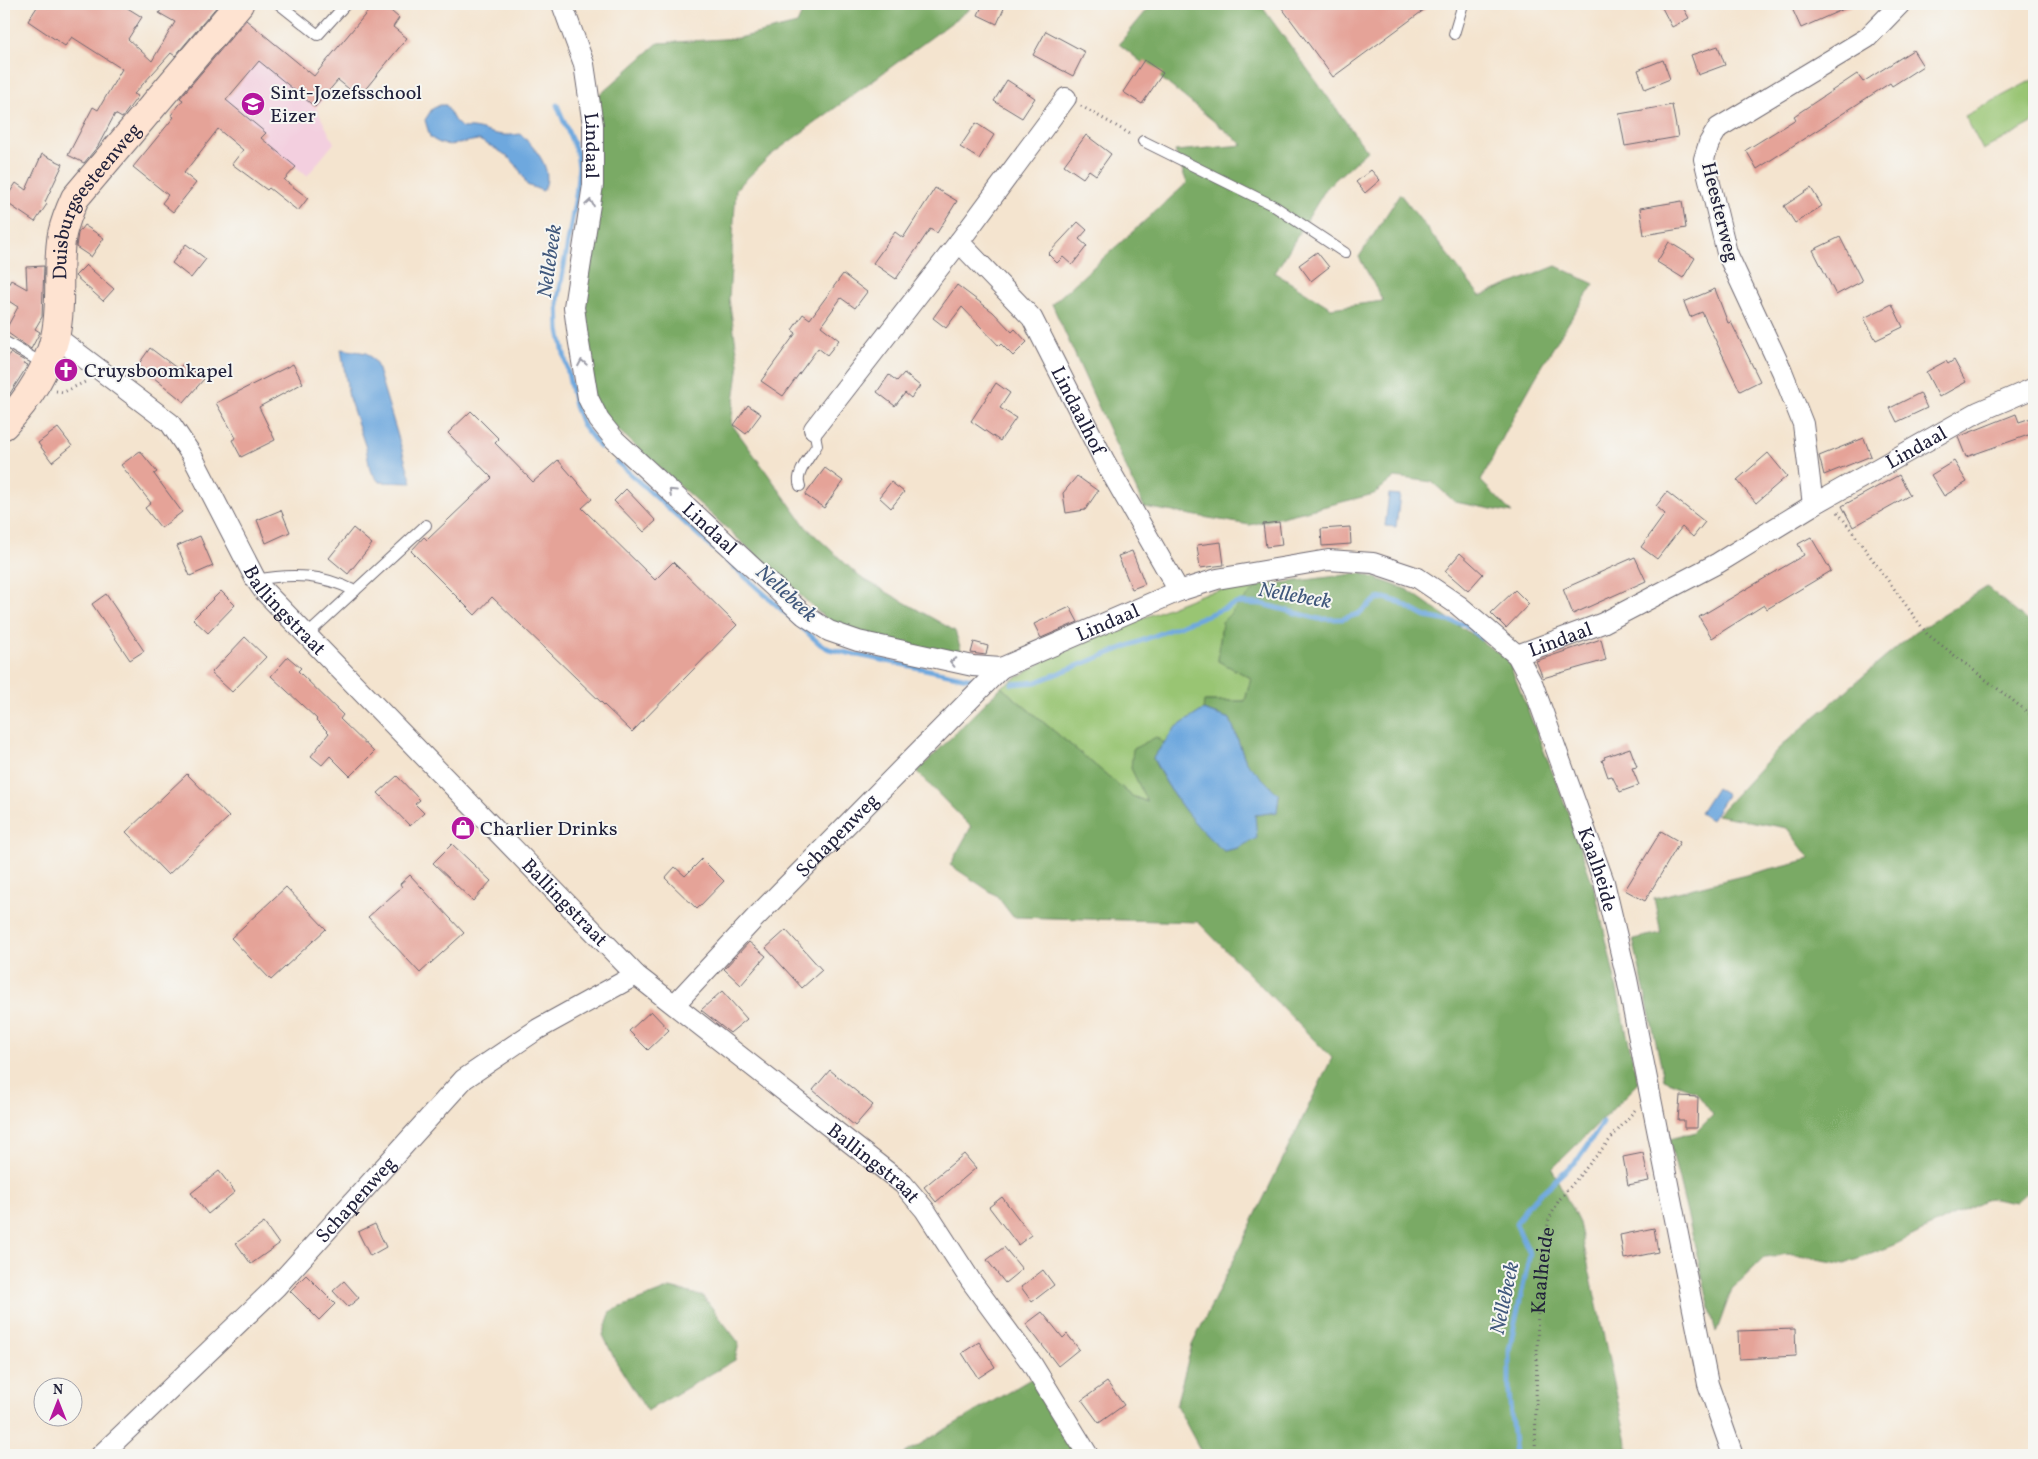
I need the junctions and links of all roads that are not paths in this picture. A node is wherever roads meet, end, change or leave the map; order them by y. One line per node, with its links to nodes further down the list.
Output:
1 (240, 4): 12 (street, Duisburgsesteenweg)
2 (279, 4): 3 (lane)
3 (346, 4)
4 (562, 4): 26 (street, Lindaal, one-way to 4)
5 (1463, 4): 7 (lane)
6 (1900, 4): 19 (street, Heesterweg)
7 (1454, 34)
8 (1066, 98): 10 (street)
9 (1143, 141): 11 (lane)
10 (959, 242): 17 (street); 23 (street, Lindaalhof)
11 (1345, 253)
12 (55, 336): 14 (street, Duisburgsesteenweg); 21 (street, Ballingstraat)
13 (4, 341): 14 (lane)
14 (46, 365): 16 (street, Duisburgsesteenweg)
15 (2034, 388): 19 (street, Lindaal)
16 (4, 425)
17 (814, 429): 18 (lane)
18 (800, 486)
19 (1820, 501): 25 (street, Lindaal)
20 (426, 525): 22 (lane)
21 (256, 580): 22 (lane); 24 (street, Ballingstraat)
22 (355, 591): 24 (lane)
23 (1179, 591): 25 (street, Lindaal); 26 (street, Lindaal)
24 (307, 635): 27 (street, Ballingstraat)
25 (1517, 656): 31 (street, Kaalheide)
26 (1001, 668): 28 (street, Schapenweg)
27 (636, 974): 28 (street, Ballingstraat); 29 (street, Schapenweg)
28 (675, 1004): 30 (street, Ballingstraat)
29 (101, 1455)
30 (1088, 1455)
31 (1733, 1455)

